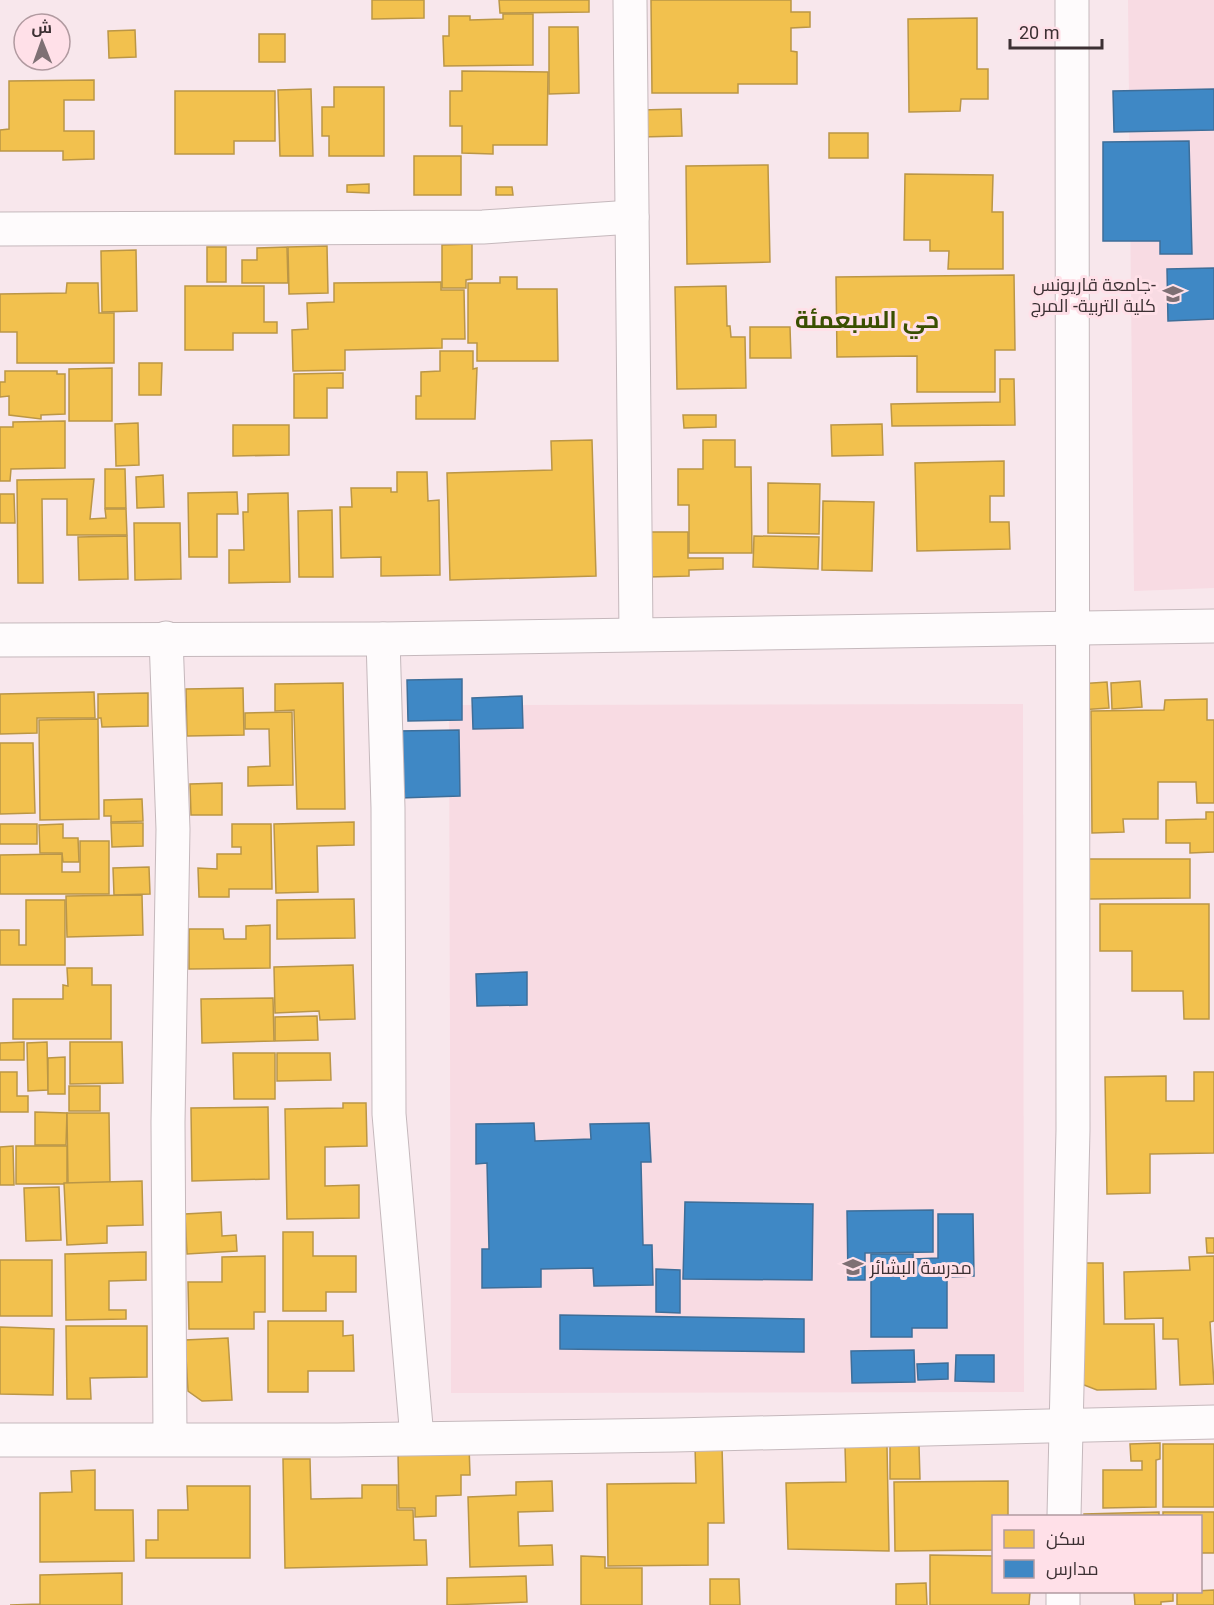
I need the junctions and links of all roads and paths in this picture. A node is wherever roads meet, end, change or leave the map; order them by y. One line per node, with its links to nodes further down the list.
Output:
1 (630, 0): 3 (street)
2 (1072, 0): 6 (street)
3 (632, 217): 4 (street); 7 (street)
4 (0, 229)
5 (1214, 626): 6 (street)
6 (1071, 629): 7 (street); 12 (street)
7 (636, 634): 9 (street)
8 (166, 639): 9 (street); 10 (street); 13 (street)
9 (383, 639): 14 (street)
10 (0, 640)
11 (1214, 1422): 12 (street)
12 (1064, 1424): 14 (street); 16 (street)
13 (170, 1438): 14 (street); 15 (street)
14 (417, 1438)
15 (0, 1440)
16 (1064, 1515)

